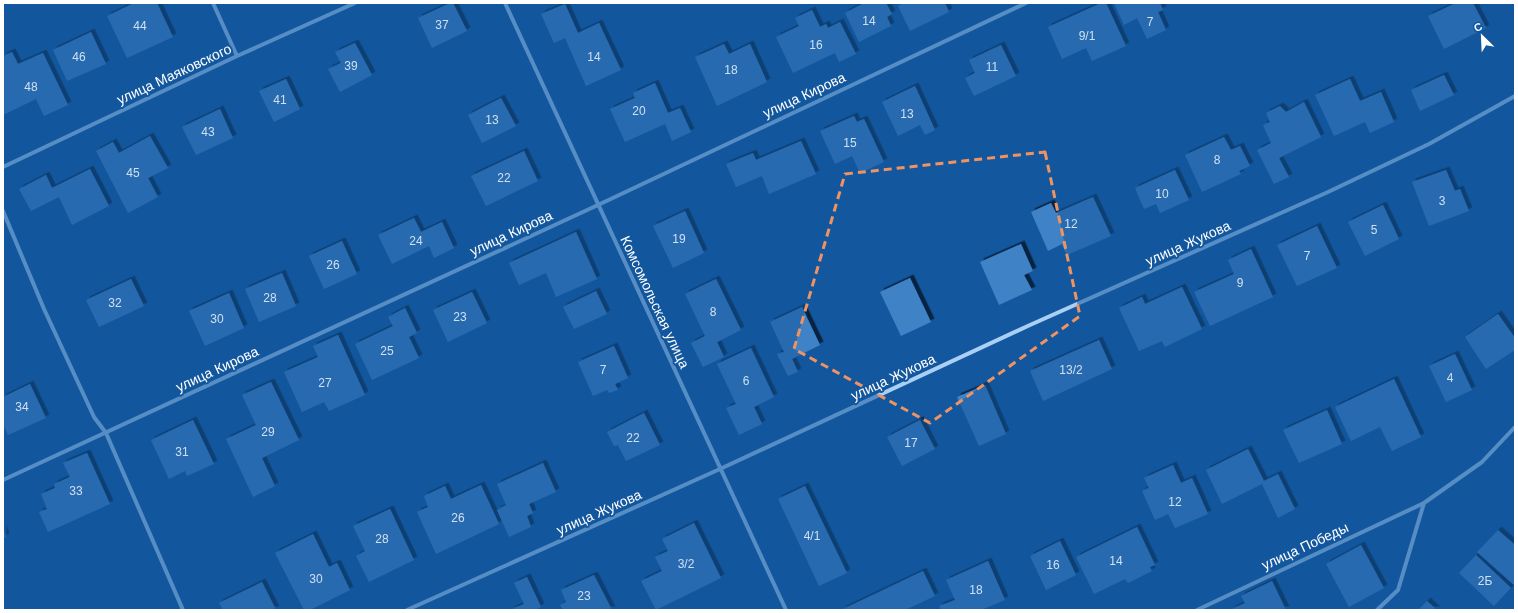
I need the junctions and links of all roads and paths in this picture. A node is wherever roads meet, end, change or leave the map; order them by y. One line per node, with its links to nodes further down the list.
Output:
1 (213, 3): 5 (street)
2 (355, 3): 5 (street, улица Маяковского)
3 (506, 3): 8 (street, Комсомольская улица)
4 (1026, 3): 8 (street, улица Кирова)
5 (237, 56): 7 (street, улица Маяковского)
6 (1515, 96): 12 (street, улица Жукова)
7 (3, 167)
8 (598, 205): 11 (street, улица Кирова); 12 (street, Комсомольская улица)
9 (3, 211): 11 (street)
10 (1515, 427): 14 (street, улица Победы)
11 (106, 433): 13 (street, улица Кирова); 15 (street)
12 (720, 469): 16 (street, улица Жукова); 17 (street, Комсомольская улица)
13 (3, 480)
14 (1424, 503): 18 (street, улица Победы); 19 (street)
15 (183, 610)
16 (407, 610)
17 (786, 610)
18 (1197, 610)
19 (1377, 610)

